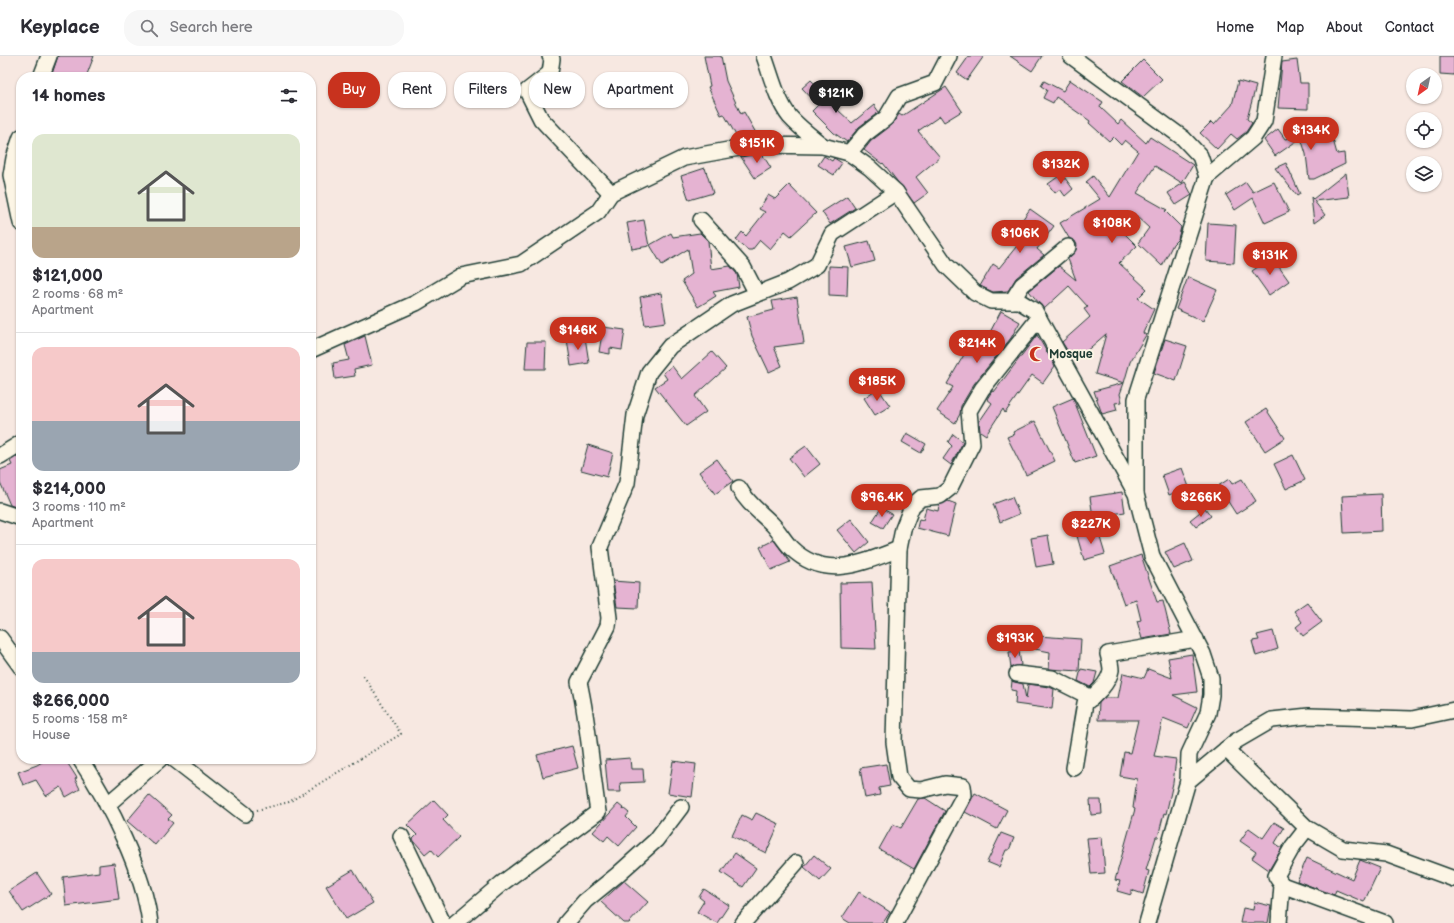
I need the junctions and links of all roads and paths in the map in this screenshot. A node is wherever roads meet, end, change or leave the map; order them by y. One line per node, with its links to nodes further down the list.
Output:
1 (48, 56): 7 (street)
2 (550, 56): 13 (street)
3 (764, 56): 8 (street)
4 (949, 56): 10 (street)
5 (1071, 56): 11 (street)
6 (1274, 56): 11 (street)
7 (43, 72)
8 (823, 146): 10 (street); 13 (street)
9 (16, 152): 14 (street)
10 (849, 153): 12 (street)
11 (1207, 176): 24 (street)
12 (896, 192): 17 (street); 18 (street)
13 (611, 193): 20 (street)
14 (16, 199)
15 (701, 220): 17 (street)
16 (1068, 247): 18 (street)
17 (757, 294): 51 (street)
18 (1012, 301): 19 (street)
19 (1039, 318): 24 (street); 27 (street)
20 (316, 348)
21 (16, 446): 22 (street)
22 (0, 456)
23 (739, 488): 27 (street)
24 (1136, 494): 29 (street)
25 (0, 511): 26 (street)
26 (16, 516)
27 (899, 549): 54 (street)
28 (0, 638): 30 (street)
29 (1196, 639): 33 (street); 40 (street)
30 (16, 649)
31 (1017, 674): 33 (street)
32 (363, 675): 43 (path)
33 (1092, 698): 39 (street)
34 (1454, 710): 35 (street)
35 (1226, 749): 40 (street); 44 (street)
36 (83, 764): 41 (street)
37 (154, 764): 41 (street)
38 (180, 764): 43 (street)
39 (1074, 768)
40 (1188, 781): 55 (street)
41 (107, 805): 49 (street)
42 (681, 807): 52 (street)
43 (244, 814)
44 (1307, 828): 47 (street); 48 (street)
45 (401, 836): 50 (street)
46 (796, 863): 53 (street)
47 (1454, 879)
48 (1282, 885): 56 (street); 57 (street)
49 (150, 923)
50 (443, 923)
51 (455, 923)
52 (566, 923)
53 (743, 923)
54 (894, 923)
55 (1147, 923)
56 (1279, 923)
57 (1385, 923)

